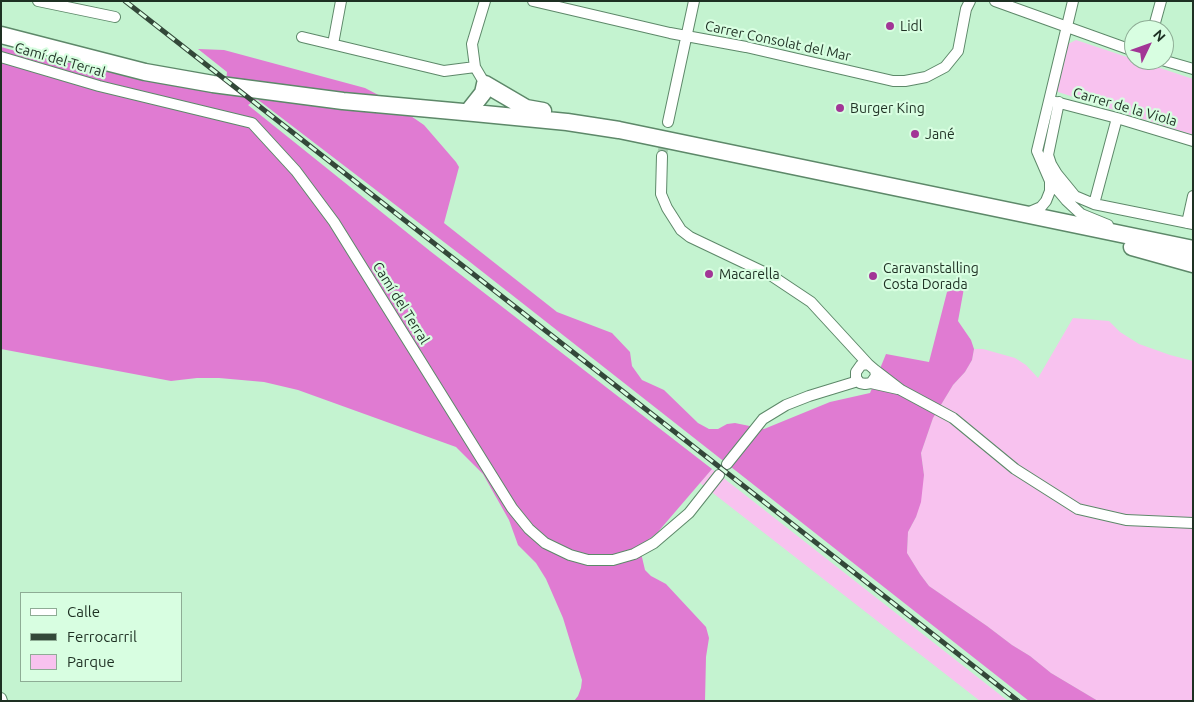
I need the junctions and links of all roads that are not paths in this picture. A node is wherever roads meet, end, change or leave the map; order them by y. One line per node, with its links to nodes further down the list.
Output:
1 (38, 1): 10 (street)
2 (341, 1): 16 (street)
3 (485, 1): 20 (street)
4 (533, 1): 14 (street, Carrer Consolat del Mar)
5 (694, 1): 14 (street)
6 (970, 1): 14 (street, Carrer Consolat del Mar)
7 (995, 1): 12 (street)
8 (1073, 1): 12 (street)
9 (1161, 1): 11 (street)
10 (115, 17)
11 (1156, 20)
12 (1067, 27): 17 (street); 23 (street)
13 (1, 35): 24 (main road)
14 (686, 36): 27 (street)
15 (302, 38): 16 (street)
16 (333, 44): 20 (street)
17 (1124, 47)
18 (1, 57): 42 (street, Camí del Terral)
19 (1174, 64): 21 (street)
20 (475, 67): 22 (street)
21 (1193, 70)
22 (485, 84): 24 (main road); 26 (main road)
23 (1054, 101): 25 (street, Carrer de la Viola); 30 (street); 32 (street)
24 (468, 112): 26 (main road)
25 (1117, 118): 28 (street, Carrer de la Viola); 32 (street)
26 (567, 122): 33 (main road)
27 (668, 122)
28 (1193, 141)
29 (662, 156): 37 (street)
30 (1050, 181): 33 (street); 35 (street)
31 (1193, 196): 34 (street)
32 (1094, 204): 34 (street)
33 (1025, 214): 35 (main road)
34 (1190, 223)
35 (1113, 233): 36 (main road)
36 (1192, 252)
37 (867, 367): 38 (street); 39 (street); 40 (street)
38 (858, 381): 39 (street); 41 (street)
39 (871, 383): 40 (street)
40 (901, 390): 43 (street)
41 (727, 464)
42 (719, 474)
43 (1193, 523)

